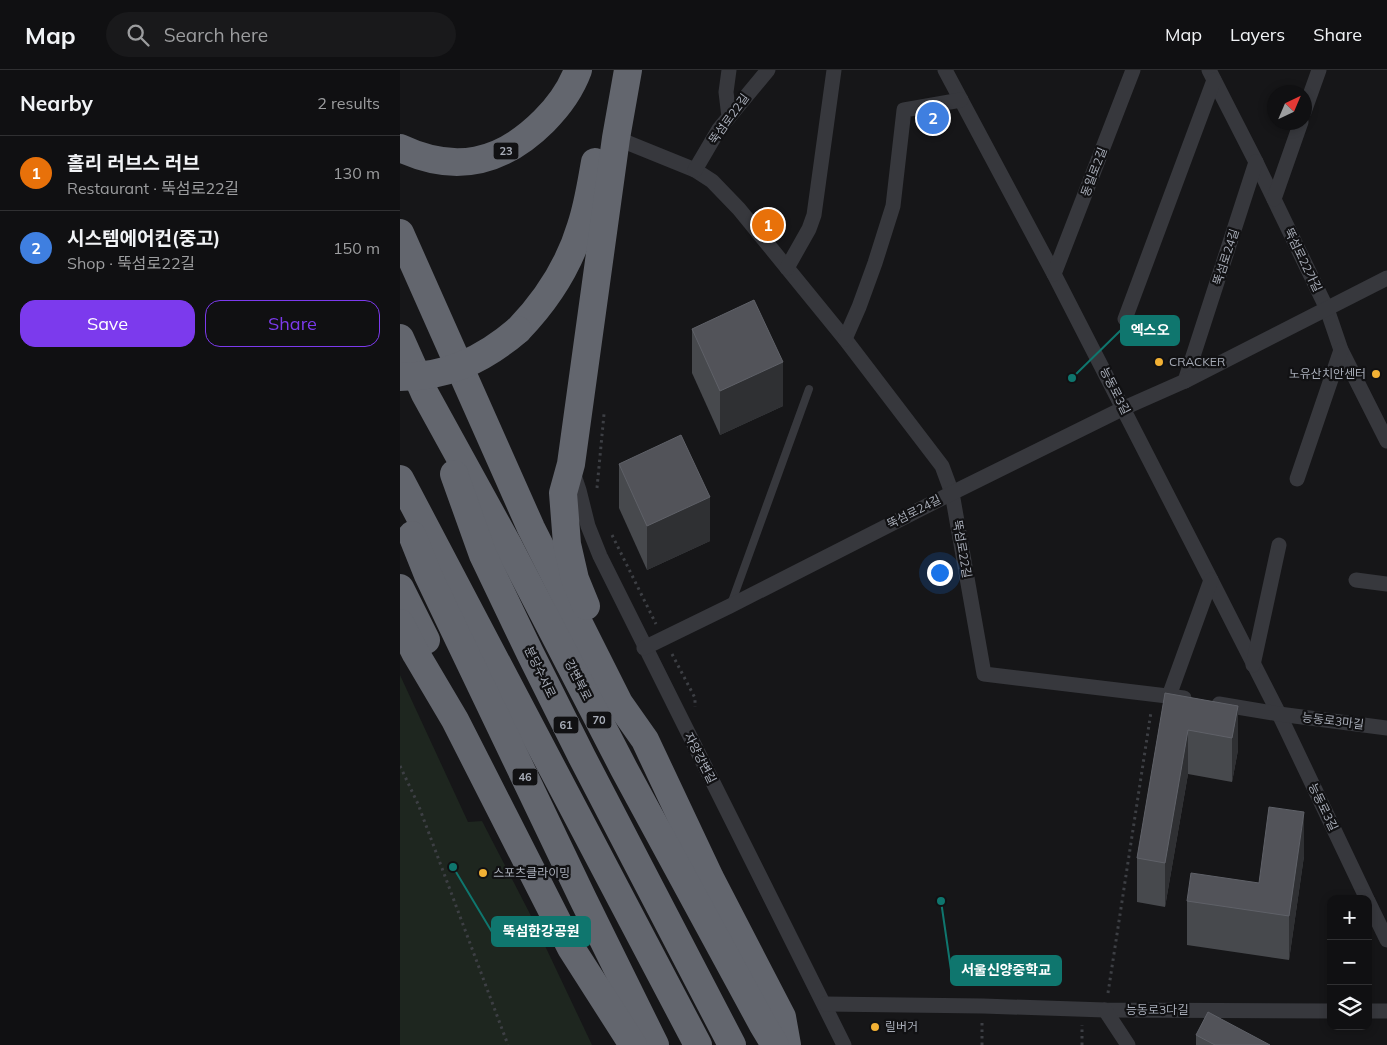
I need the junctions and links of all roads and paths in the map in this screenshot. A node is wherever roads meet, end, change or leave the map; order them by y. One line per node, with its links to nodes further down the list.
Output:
1 (578, 70): 16 (highway, 23)
2 (612, 70): 29 (highway, bridge)
3 (628, 70): 15 (highway)
4 (729, 70): 13 (street)
5 (768, 70): 13 (street, 뚝섬로22길)
6 (834, 70): 21 (street)
7 (945, 70): 12 (street, 능동로3길)
8 (1133, 70): 22 (street, 동일로2길)
9 (1319, 70): 11 (street)
10 (1211, 75): 17 (street, 뚝섬로22가길); 25 (street, 뚝섬로22가길)
11 (1312, 90)
12 (961, 100): 22 (street, 능동로3길); 27 (street)
13 (728, 117): 18 (street, 뚝섬로22길)
14 (1298, 130): 19 (street)
15 (616, 138): 18 (street, 뚝섬로22길); 36 (highway)
16 (400, 148)
17 (1256, 162): 19 (street, 뚝섬로22가길); 30 (street, 뚝섬로24길)
18 (695, 170): 21 (street, 뚝섬로22길)
19 (1274, 199): 24 (street, 뚝섬로22가길)
20 (400, 233): 59 (highway)
21 (787, 268): 27 (street, 뚝섬로22길)
22 (1054, 274): 33 (street, 능동로3길)
23 (1387, 278): 24 (street, 뚝섬로24길)
24 (1327, 309): 28 (street, 뚝섬로22가길); 30 (street, 뚝섬로24길)
25 (1125, 319)
26 (400, 338): 32 (highway, 강변북로)
27 (845, 339): 39 (street, 뚝섬로22길)
28 (1340, 350): 35 (street, 뚝섬로22가길); 38 (street)
29 (400, 377)
30 (1185, 381): 33 (street, 뚝섬로24길)
31 (809, 389): 48 (lane)
32 (425, 394): 76 (highway, 분당수서로 / 61); 77 (highway, 강변북로 / 70)
33 (1124, 408): 39 (street, 뚝섬로24길); 44 (street, 능동로3길)
34 (604, 413): 40 (path)
35 (1387, 441)
36 (571, 464): 51 (street, 자양강변길); 59 (highway)
37 (400, 479): 75 (highway, 61)
38 (1297, 480)
39 (952, 493): 48 (street, 뚝섬로24길); 53 (street, 뚝섬로22길)
40 (597, 494)
41 (400, 506): 74 (highway, 46)
42 (609, 529): 50 (path)
43 (1279, 546): 52 (street)
44 (1211, 580): 52 (street, 능동로3길); 53 (street)
45 (1356, 580): 46 (street)
46 (1387, 584)
47 (400, 588): 57 (highway)
48 (730, 606): 50 (street, 뚝섬로24길)
49 (400, 623): 57 (highway)
50 (664, 638): 51 (street, 뚝섬로24길); 55 (path)
51 (644, 648): 65 (street, 자양강변길)
52 (1253, 665): 56 (street, 능동로3길)
53 (1169, 696): 56 (street)
54 (1151, 712): 67 (path)
55 (694, 714)
56 (1279, 714): 58 (street, 능동로3마길); 61 (street, 능동로3길)
57 (455, 720): 64 (highway)
58 (1387, 728)
59 (644, 740): 78 (highway)
60 (400, 766): 71 (path)
61 (1366, 895)
62 (1372, 908): 63 (street, 능동로3길)
63 (1387, 940)
64 (570, 948): 72 (highway); 73 (highway)
65 (825, 1004): 66 (street, 능동로3다길); 79 (street, 자양강변길)
66 (983, 1006): 67 (street, 능동로3다길); 80 (path)
67 (1105, 1010): 68 (street, 능동로3다길); 81 (street)
68 (1327, 1010)
69 (1372, 1011): 70 (street)
70 (1387, 1011)
71 (508, 1045)
72 (615, 1045)
73 (633, 1045)
74 (655, 1045)
75 (698, 1045)
76 (732, 1045)
77 (775, 1045)
78 (788, 1045)
79 (844, 1045)
80 (982, 1045)
81 (1128, 1045)

